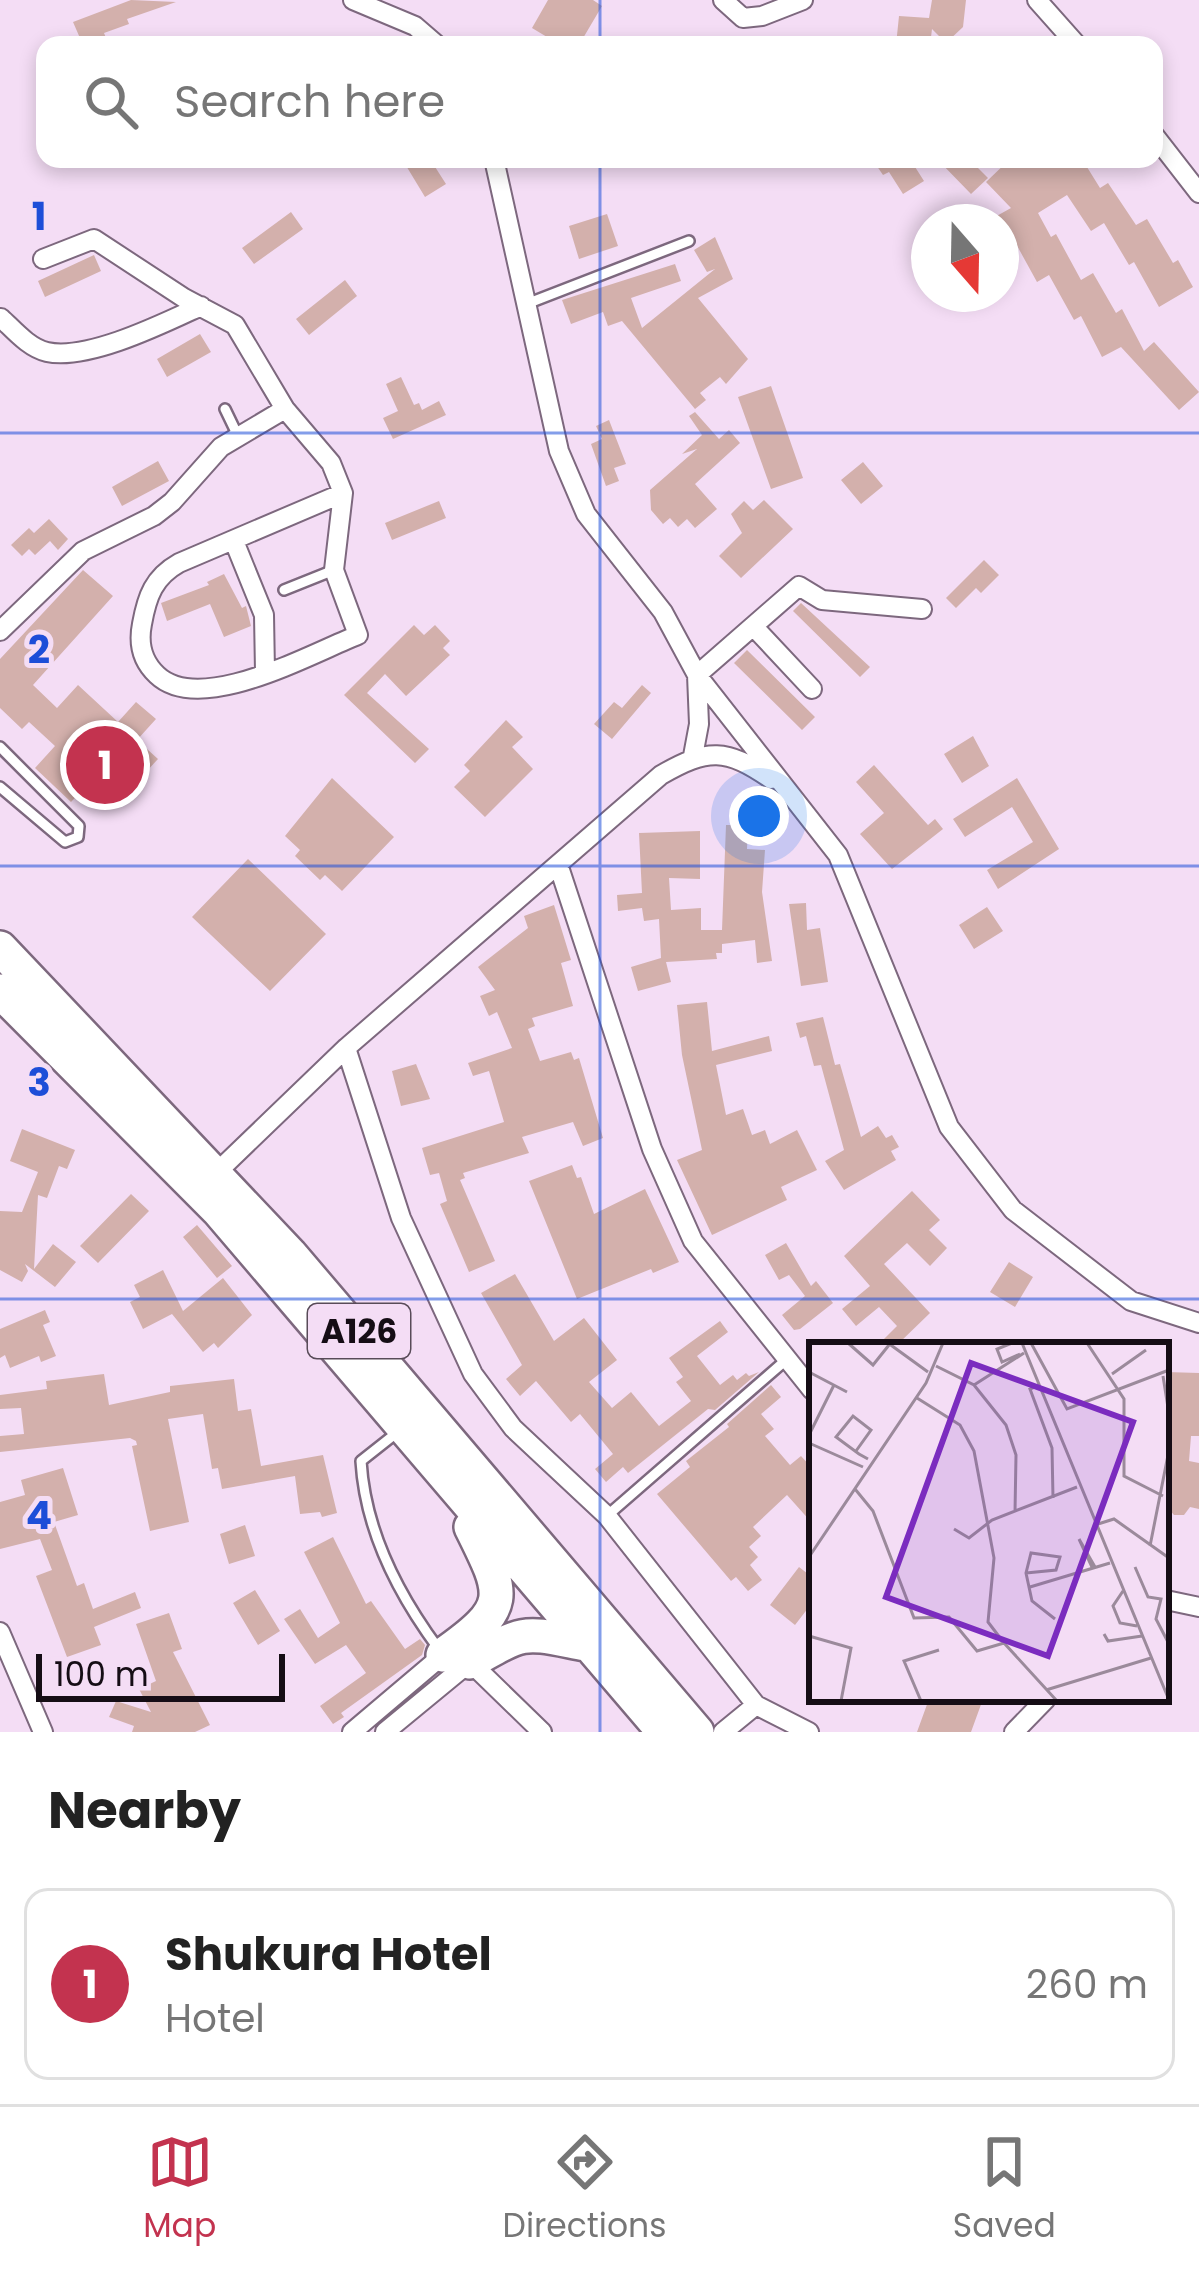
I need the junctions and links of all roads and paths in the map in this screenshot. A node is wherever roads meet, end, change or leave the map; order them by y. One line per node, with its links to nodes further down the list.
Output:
1 (353, 0): 5 (street)
2 (722, 0): 3 (street)
3 (803, 0)
4 (1037, 0): 6 (street)
5 (427, 36)
6 (1069, 36)
7 (1163, 147): 9 (street)
8 (496, 168): 12 (street)
9 (1199, 193)
10 (689, 241): 12 (lane)
11 (43, 260): 13 (street)
12 (529, 302): 28 (street)
13 (201, 306): 14 (street); 16 (street)
14 (2, 318)
15 (225, 409): 17 (lane)
16 (285, 409): 17 (street); 18 (street)
17 (238, 436): 19 (street)
18 (343, 493): 21 (street); 22 (street)
19 (154, 516): 20 (street); 26 (street)
20 (163, 538)
21 (234, 542): 27 (street); 27 (street)
22 (334, 570): 23 (lane); 27 (street)
23 (284, 590)
24 (922, 609): 25 (street)
25 (754, 627): 28 (street); 29 (street)
26 (0, 631)
27 (265, 672)
28 (698, 675): 31 (street); 34 (street)
29 (812, 688)
30 (0, 747): 32 (lane)
31 (693, 756): 34 (street); 35 (street)
32 (22, 767): 33 (lane); 33 (lane)
33 (1, 788)
34 (790, 792): 40 (street)
35 (559, 867): 38 (street); 41 (street)
36 (0, 948): 39 (highway, A126)
37 (0, 991): 43 (highway, A126)
38 (346, 1048): 39 (street); 45 (street)
39 (214, 1176): 58 (highway, A126)
40 (1199, 1323)
41 (785, 1360): 42 (street); 45 (lane)
42 (809, 1387)
43 (403, 1428): 44 (highway, A126); 50 (lane)
44 (446, 1477): 49 (highway, A126); 50 (highway)
45 (607, 1516): 52 (street)
46 (1169, 1601): 47 (street)
47 (1199, 1606)
48 (0, 1631): 53 (street)
49 (586, 1645): 50 (highway); 57 (highway, A126)
50 (456, 1658): 54 (street); 55 (street); 56 (street)
51 (1043, 1702): 61 (street)
52 (757, 1705): 59 (street); 60 (street)
53 (43, 1732)
54 (352, 1732)
55 (385, 1732)
56 (542, 1732)
57 (664, 1732)
58 (697, 1732)
59 (724, 1732)
60 (809, 1732)
61 (1014, 1732)

